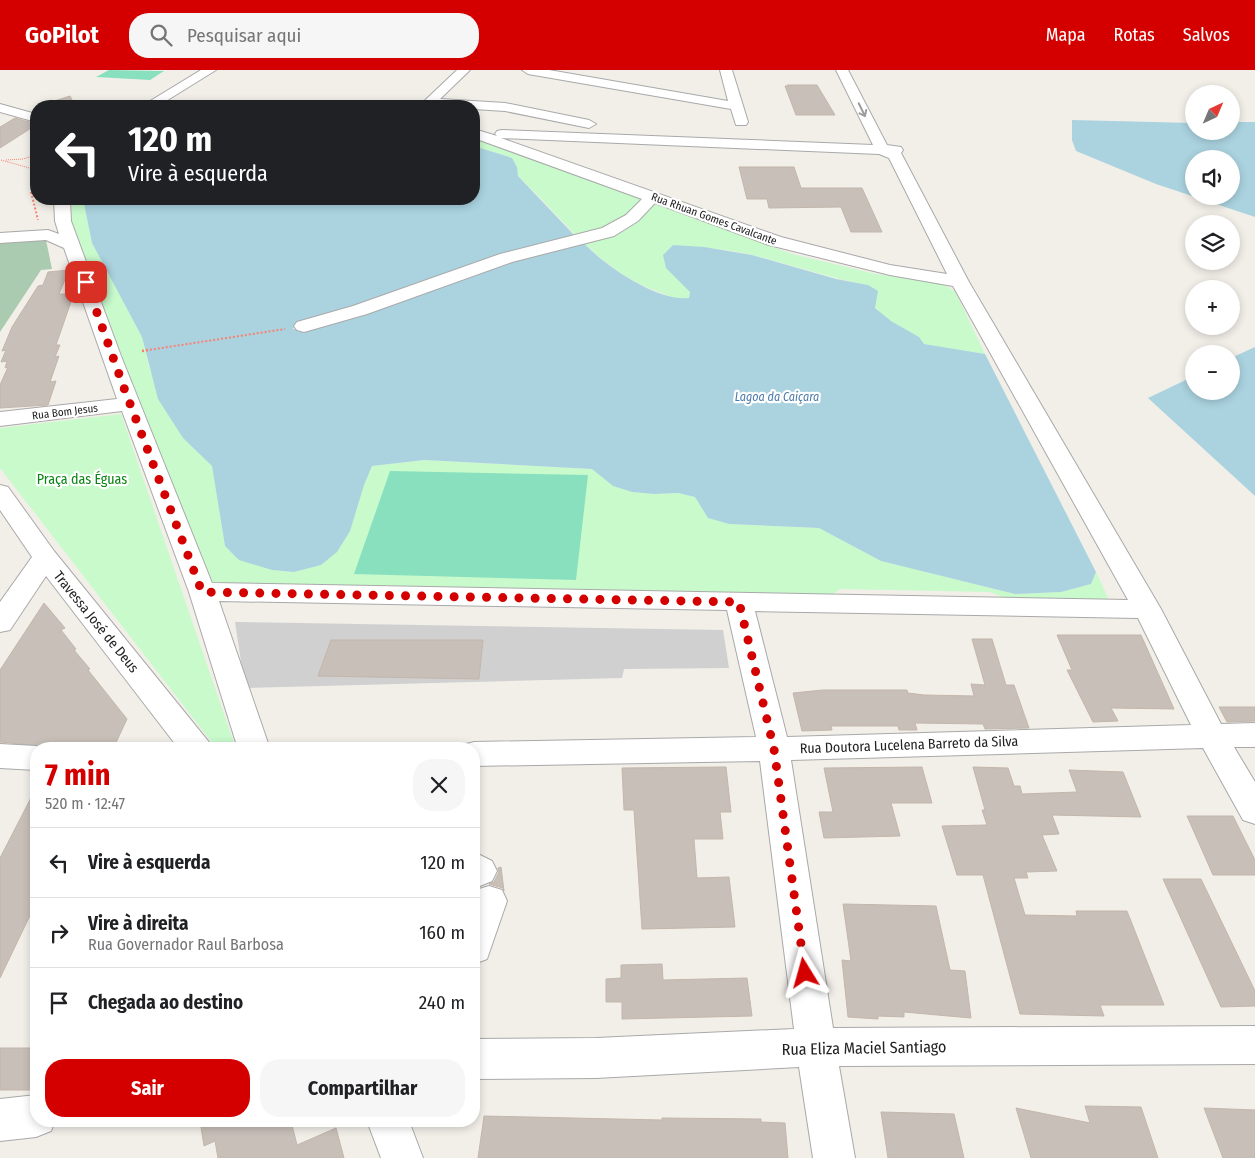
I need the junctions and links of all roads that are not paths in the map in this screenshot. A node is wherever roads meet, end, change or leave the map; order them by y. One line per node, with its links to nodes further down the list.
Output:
1 (210, 70): 6 (street)
2 (464, 70): 7 (street)
3 (528, 70): 9 (street)
4 (726, 70): 9 (street)
5 (842, 70): 16 (street, one-way to 16)
6 (159, 100)
7 (431, 100)
8 (480, 106): 14 (street)
9 (736, 106): 15 (street)
10 (2, 109): 11 (street)
11 (30, 116)
12 (480, 133): 14 (street)
13 (480, 135): 17 (street, Rua Rhuan Gomes Cavalcante)
14 (664, 140): 15 (street)
15 (748, 145): 16 (street)
16 (892, 148): 21 (street)
17 (653, 197): 21 (street, Rua Rhuan Gomes Cavalcante); 22 (street)
18 (62, 205): 20 (street)
19 (0, 238): 20 (street)
20 (73, 246): 23 (street)
21 (960, 282): 29 (street)
22 (304, 326)
23 (130, 404): 24 (street, Rua Bom Jesus); 27 (street)
24 (0, 419)
25 (0, 492): 26 (street, Travessa José de Deus)
26 (45, 557): 30 (street); 33 (street, Travessa José de Deus)
27 (202, 592): 28 (street); 34 (street)
28 (739, 602): 29 (street); 35 (street)
29 (1147, 609): 31 (street)
30 (0, 623)
31 (1211, 735): 32 (street, Rua Doutora Lucelena Barreto da Silva); 35 (street, Rua Doutora Lucelena Barreto da Silva); 39 (street)
32 (1255, 735)
33 (191, 742)
34 (252, 742)
35 (774, 749): 36 (street, Rua Doutora Lucelena Barreto da Silva); 41 (street)
36 (480, 754)
37 (0, 756): 38 (street)
38 (30, 758)
39 (1255, 811)
40 (1255, 1045): 41 (street, Rua Eliza Maciel Santiago)
41 (816, 1047): 42 (street, Rua Eliza Maciel Santiago); 47 (street)
42 (480, 1059)
43 (30, 1117): 44 (street)
44 (0, 1120)
45 (390, 1127): 46 (street)
46 (402, 1158)
47 (834, 1158)

